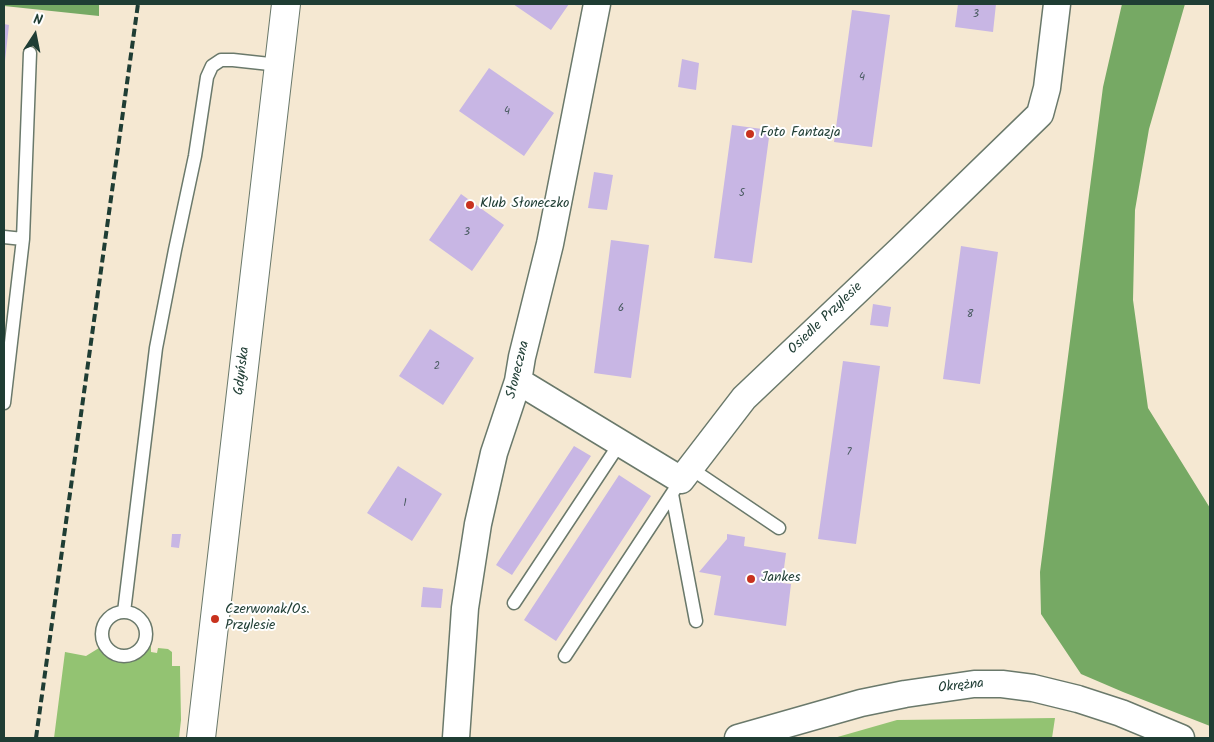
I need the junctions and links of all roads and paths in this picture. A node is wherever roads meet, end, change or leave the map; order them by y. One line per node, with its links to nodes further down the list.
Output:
1 (286, 4): 5 (main road, Gdyńska)
2 (597, 4): 8 (street, Słoneczna)
3 (1057, 4): 11 (street, Osiedle Przylesie)
4 (30, 54): 7 (lane)
5 (278, 65): 14 (lane); 17 (main road, Gdyńska)
6 (4, 237): 7 (lane)
7 (23, 239): 9 (lane)
8 (518, 381): 10 (street); 18 (street, Słoneczna)
9 (4, 403)
10 (620, 443): 11 (street); 13 (lane)
11 (681, 481): 12 (lane); 15 (lane); 16 (lane)
12 (779, 528)
13 (514, 603)
14 (124, 612)
15 (696, 621)
16 (565, 656)
17 (200, 738)
18 (456, 738)
19 (738, 738): 20 (street, Okrężna)
20 (1180, 738)

